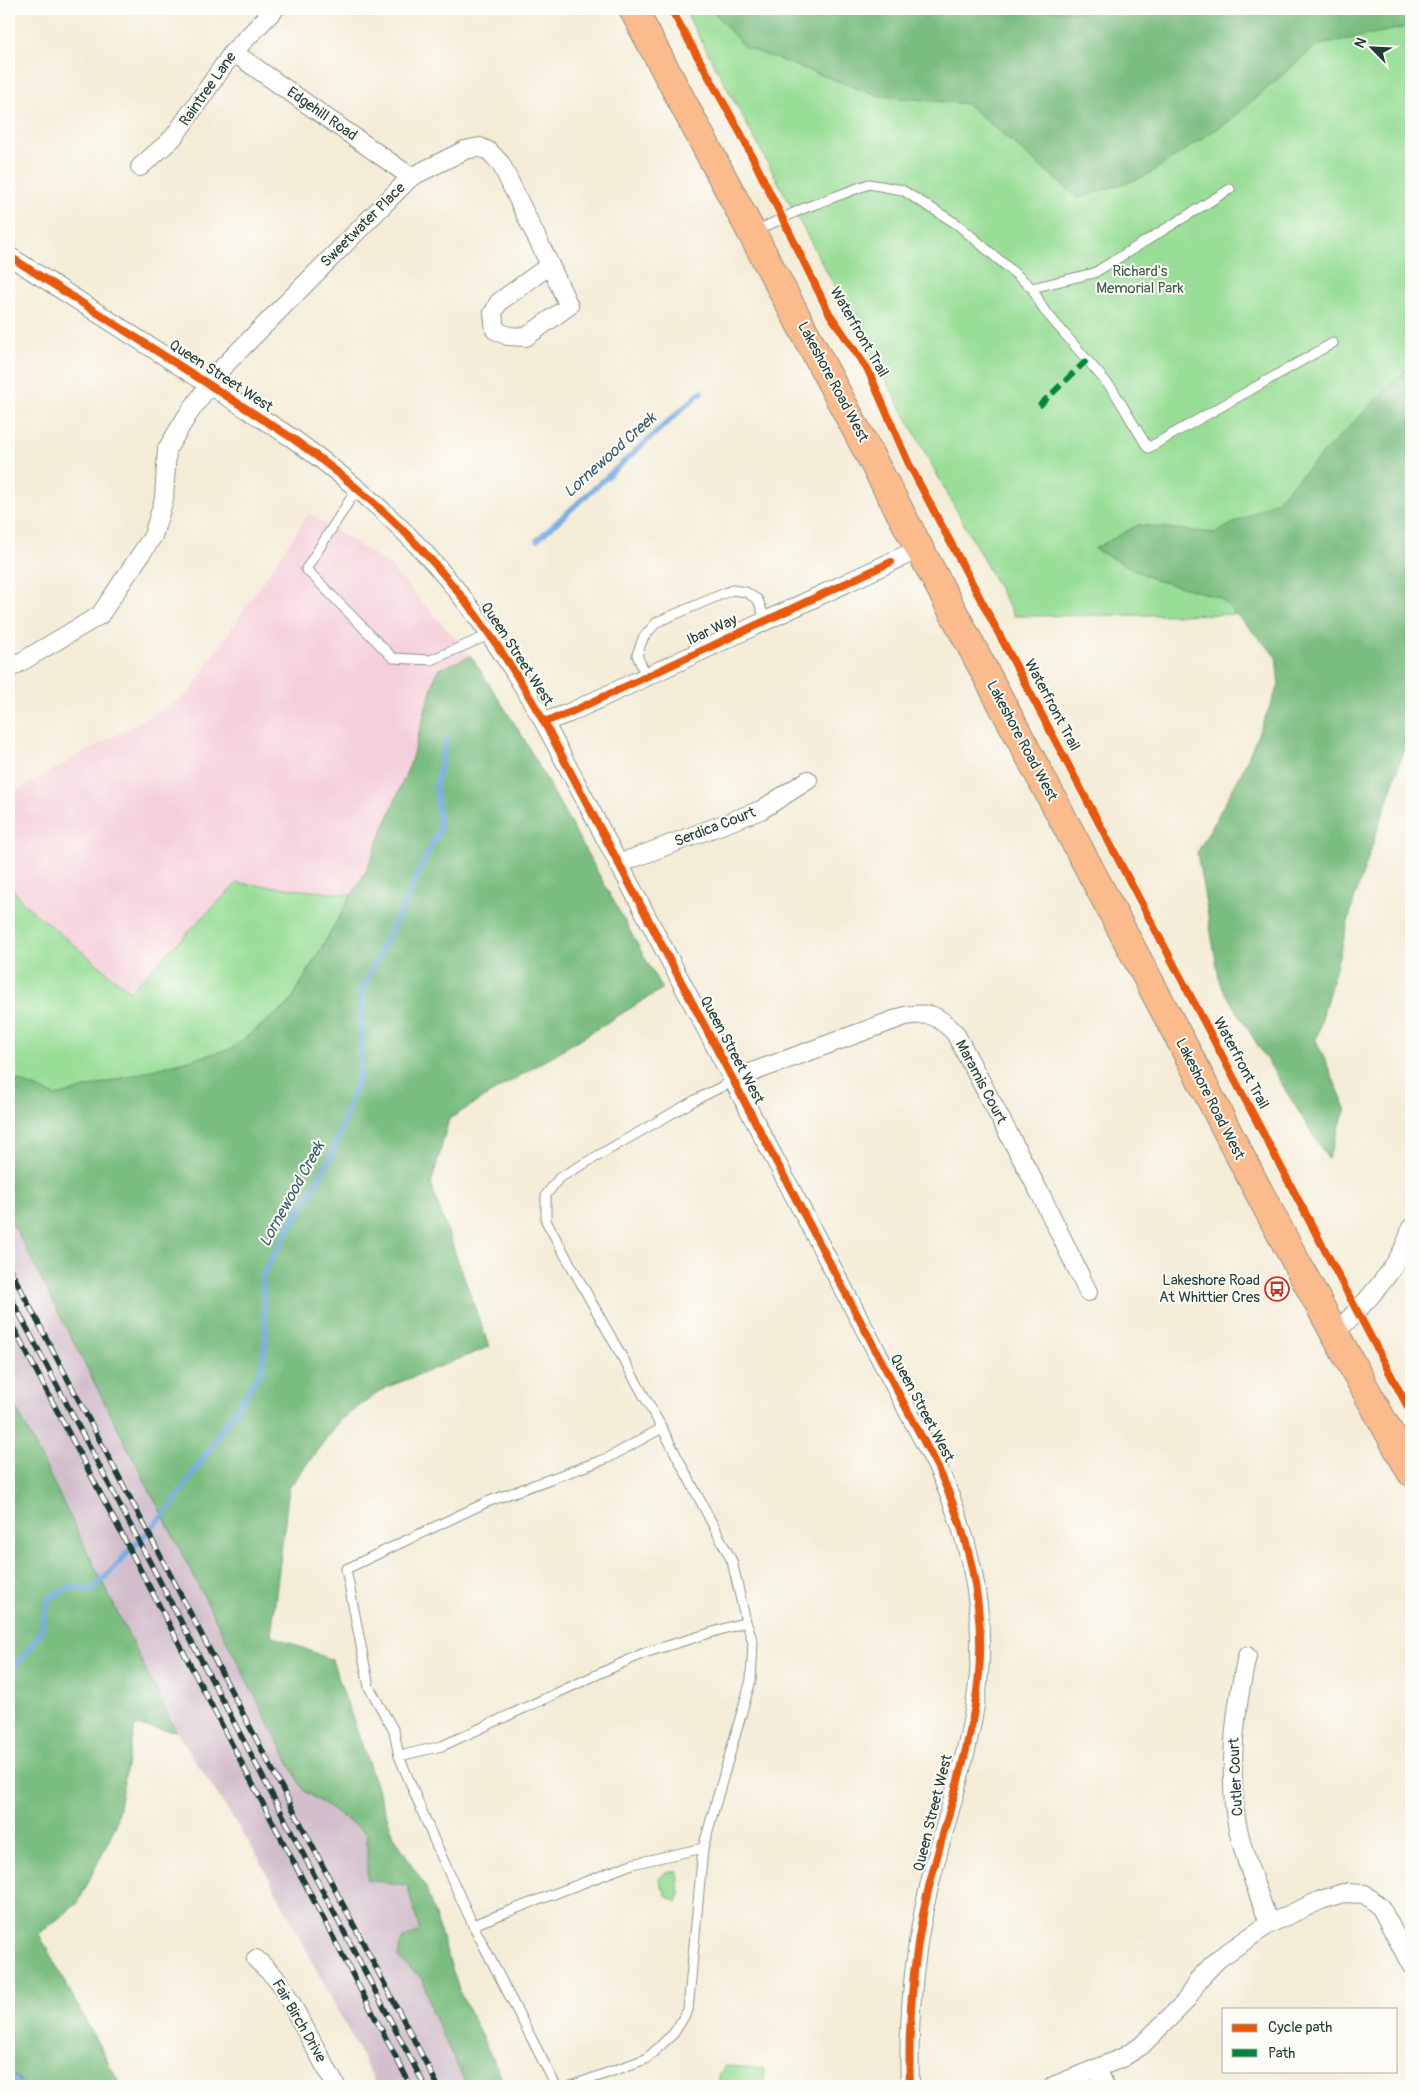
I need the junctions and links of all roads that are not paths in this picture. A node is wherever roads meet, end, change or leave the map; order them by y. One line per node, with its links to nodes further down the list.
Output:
1 (275, 9): 3 (street, Raintree Lane)
2 (633, 9): 7 (main road, Lakeshore Road West)
3 (233, 52): 4 (street, Raintree Lane); 5 (street, Edgehill Road)
4 (140, 167)
5 (411, 177): 9 (street, Sweetwater Place); 12 (street, Sweetwater Place)
6 (1230, 189): 10 (lane)
7 (754, 232): 10 (lane); 14 (main road, Lakeshore Road West)
8 (9, 256): 12 (street, Queen Street West)
9 (550, 265): 9 (street, Sweetwater Place)
10 (1032, 288): 11 (lane)
11 (1333, 343)
12 (209, 385): 13 (street, Queen Street West); 17 (street, Sweetwater Place)
13 (358, 487): 16 (street, Queen Street West); 16 (lane)
14 (920, 548): 15 (street, Ibar Way); 25 (main road, Lakeshore Road West)
15 (766, 621): 18 (street, Ibar Way); 18 (lane)
16 (491, 634): 19 (street, Queen Street West)
17 (9, 669)
18 (646, 676): 19 (street, Ibar Way)
19 (544, 722): 21 (street, Queen Street West)
20 (808, 780): 21 (street, Serdica Court)
21 (618, 864): 22 (street, Queen Street West)
22 (733, 1081): 24 (street, Maramis Court); 26 (lane); 40 (street, Queen Street West)
23 (1411, 1228): 25 (street)
24 (1088, 1292)
25 (1334, 1334): 27 (main road, Lakeshore Road West)
26 (662, 1428): 28 (lane); 30 (lane)
27 (1411, 1472)
28 (746, 1622): 30 (lane); 31 (lane)
29 (1247, 1656): 32 (street, Cutler Court)
30 (399, 1756): 33 (lane)
31 (702, 1848): 33 (lane); 39 (lane)
32 (1269, 1924): 35 (street); 36 (street)
33 (473, 1925): 38 (lane)
34 (256, 1959): 37 (street, Fair Birch Drive)
35 (1411, 1965)
36 (1097, 2069): 41 (street); 42 (street)
37 (336, 2086)
38 (556, 2086)
39 (571, 2086)
40 (910, 2086)
41 (1053, 2086)
42 (1105, 2086)

